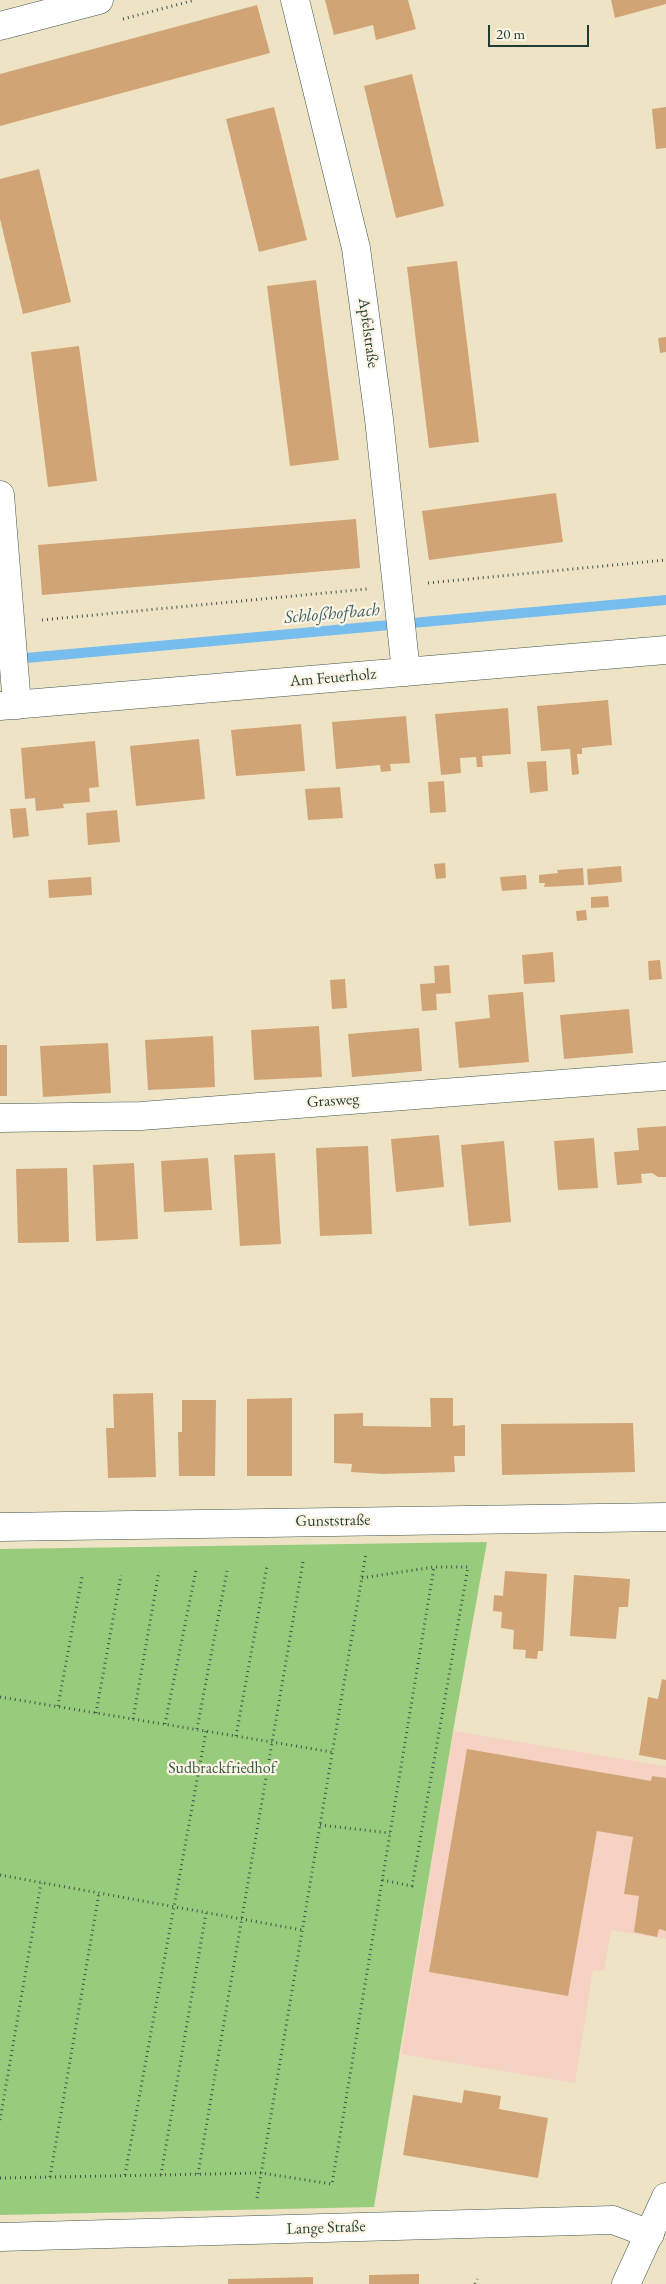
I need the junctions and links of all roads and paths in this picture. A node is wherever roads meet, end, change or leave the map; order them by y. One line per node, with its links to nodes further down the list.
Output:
1 (99, 0): 3 (street)
2 (294, 0): 6 (street, Apfelstraße)
3 (0, 26)
4 (0, 495): 7 (street)
5 (666, 560): 6 (path)
6 (399, 598): 7 (path); 9 (street, Apfelstraße)
7 (11, 634): 10 (street)
8 (666, 650): 9 (street, Am Feuerholz)
9 (406, 672): 10 (street, Am Feuerholz)
10 (9, 706)
11 (666, 1076): 12 (street, Grasweg)
12 (0, 1118)
13 (666, 1517): 14 (street, Gunststraße)
14 (371, 1521): 15 (street, Gunststraße); 24 (path)
15 (0, 1527)
16 (303, 1562): 33 (path)
17 (267, 1566): 32 (path)
18 (434, 1567): 24 (path); 36 (path); 38 (path)
19 (196, 1570): 29 (path)
20 (227, 1570): 30 (path)
21 (159, 1571): 28 (path)
22 (121, 1576): 27 (path)
23 (82, 1577): 26 (path)
24 (362, 1578): 34 (path)
25 (0, 1697): 26 (path)
26 (58, 1706): 27 (path)
27 (96, 1713): 28 (path)
28 (133, 1719): 29 (path)
29 (165, 1724): 30 (path)
30 (197, 1729): 31 (path)
31 (206, 1731): 32 (path); 41 (path)
32 (236, 1736): 33 (path)
33 (270, 1742): 34 (path); 43 (path)
34 (332, 1752): 35 (path)
35 (320, 1825): 36 (path); 44 (path)
36 (390, 1833): 38 (path)
37 (0, 1875): 39 (path)
38 (382, 1880): 46 (path)
39 (41, 1883): 40 (path); 45 (path)
40 (99, 1893): 41 (path); 50 (path)
41 (173, 1906): 42 (path); 48 (path)
42 (206, 1913): 43 (path); 49 (path)
43 (241, 1918): 44 (path); 47 (path)
44 (302, 1930): 46 (path)
45 (0, 2120)
46 (261, 2173): 47 (path)
47 (198, 2174): 49 (path)
48 (124, 2175): 49 (path); 50 (path)
49 (161, 2175)
50 (50, 2177): 51 (path)
51 (0, 2178)
52 (666, 2197): 53 (street)
53 (650, 2234): 54 (street, Lange Straße); 57 (street)
54 (0, 2236)
55 (477, 2279): 56 (path)
56 (474, 2284)
57 (626, 2284)

